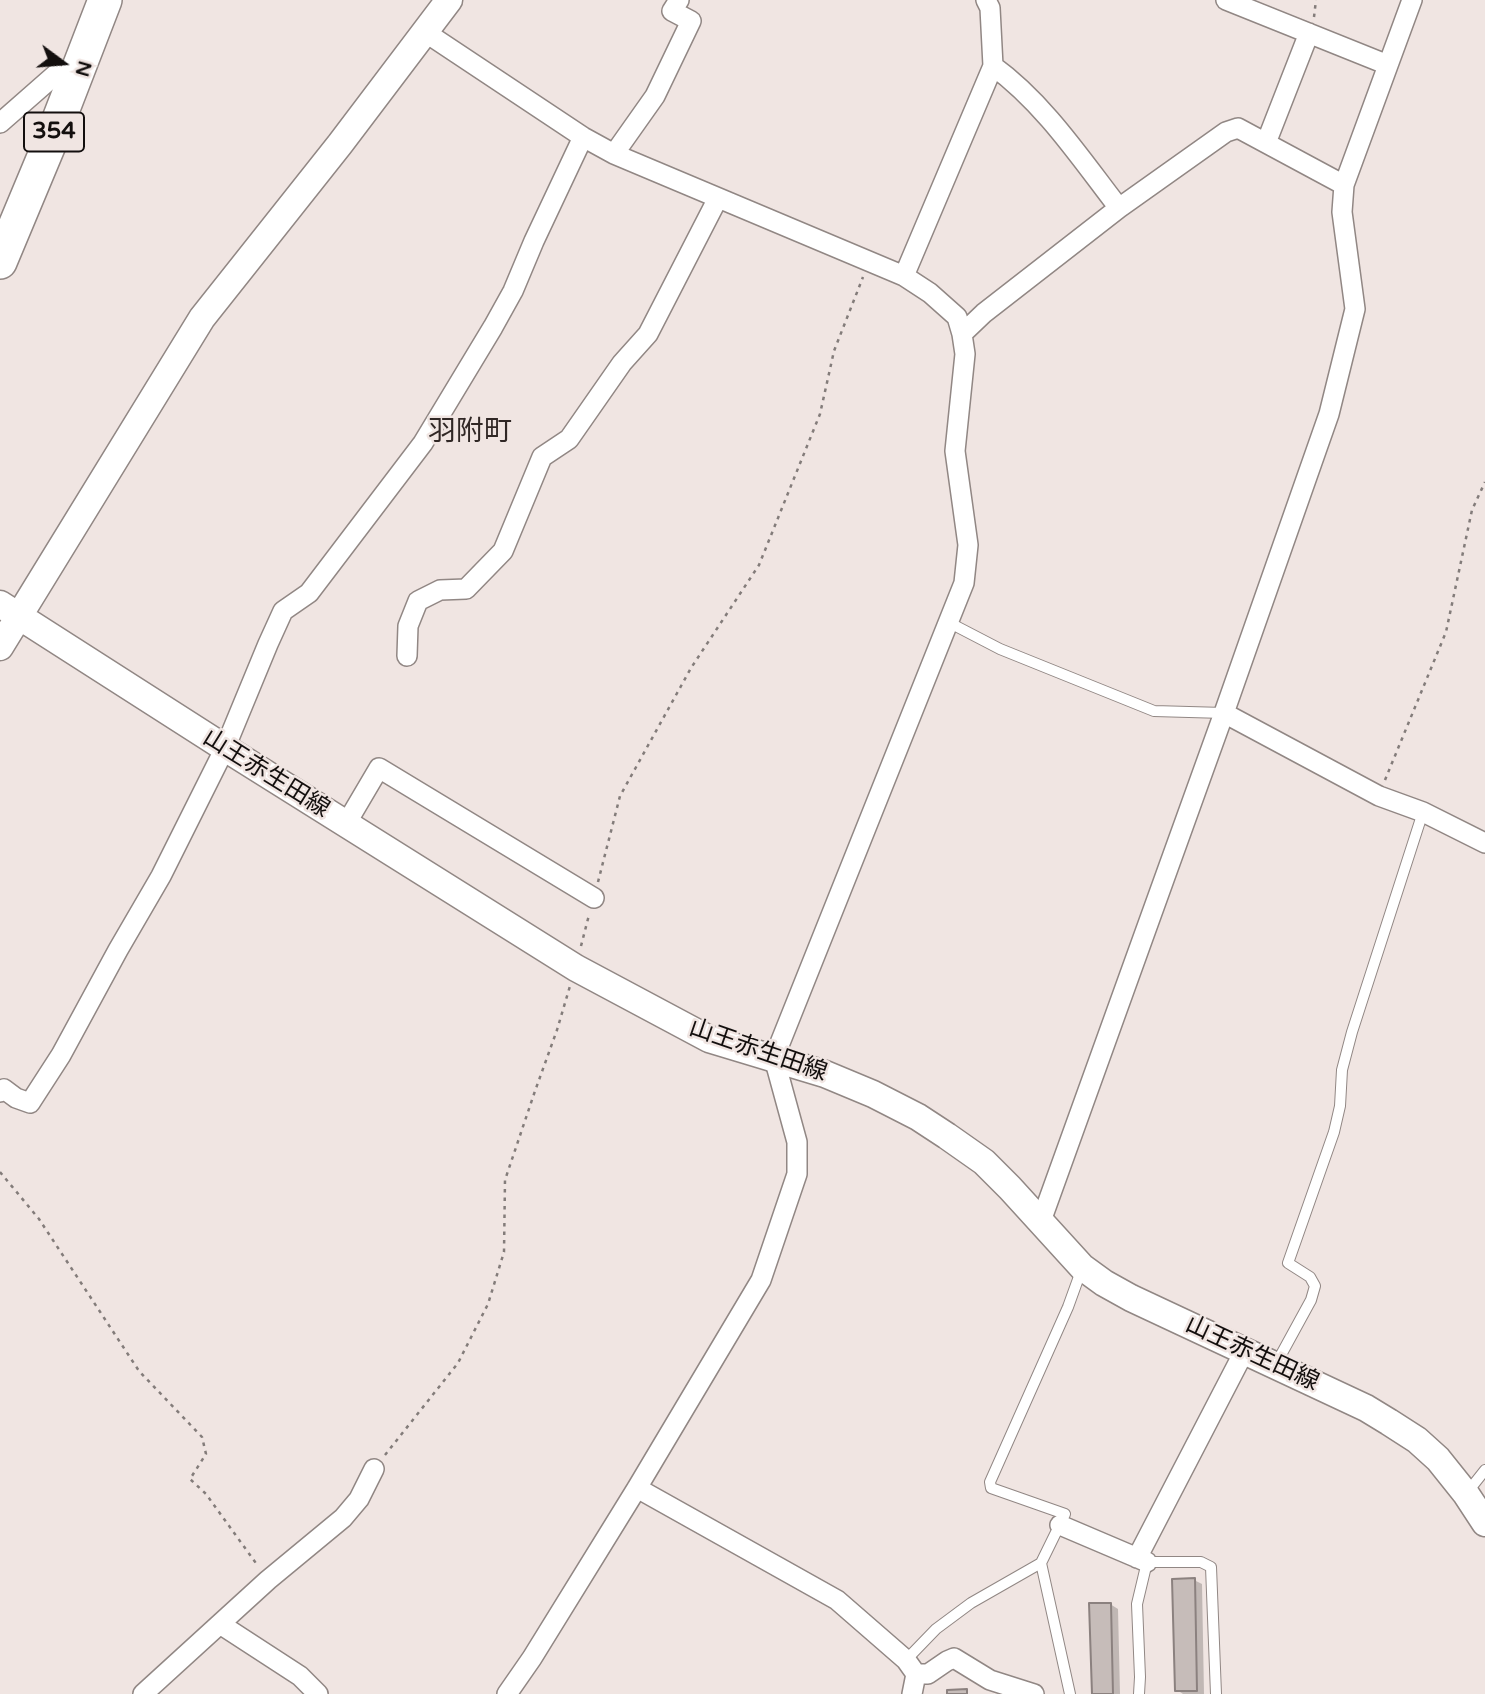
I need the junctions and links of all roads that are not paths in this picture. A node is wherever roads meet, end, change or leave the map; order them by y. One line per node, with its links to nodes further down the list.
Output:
1 (449, 0): 7 (main road)
2 (679, 0): 15 (street)
3 (986, 0): 10 (street)
4 (1226, 0): 8 (street)
5 (1412, 0): 9 (street)
6 (104, 3): 11 (highway, 354); 20 (highway, 354)
7 (425, 33): 13 (street); 23 (main road)
8 (1309, 33): 9 (street); 14 (street)
9 (1388, 65): 16 (street)
10 (993, 66): 18 (street); 21 (street)
11 (56, 74): 12 (street); 19 (highway, 354)
12 (0, 124)
13 (583, 137): 15 (street); 28 (street)
14 (1266, 143): 16 (street); 18 (street)
15 (614, 154): 17 (street)
16 (1344, 185): 27 (street)
17 (718, 198): 21 (street); 26 (street)
18 (1119, 208): 22 (street)
19 (0, 210)
20 (0, 262)
21 (904, 276): 22 (street)
22 (962, 334): 24 (street)
23 (10, 610): 25 (main road); 28 (main road, 山王赤生田線)
24 (948, 622): 27 (lane); 33 (street)
25 (0, 647)
26 (407, 656)
27 (1224, 713): 29 (street); 35 (street)
28 (225, 748): 30 (main road, 山王赤生田線); 34 (street)
29 (1423, 812): 31 (street); 38 (lane)
30 (346, 824): 32 (street); 33 (main road, 山王赤生田線)
31 (1485, 843)
32 (594, 898)
33 (774, 1058): 35 (main road, 山王赤生田線); 41 (street)
34 (0, 1092)
35 (1041, 1221): 36 (main road, 山王赤生田線)
36 (1082, 1267): 37 (main road, 山王赤生田線); 44 (lane)
37 (1245, 1350): 38 (main road, 山王赤生田線); 45 (street)
38 (1276, 1365): 42 (main road, 山王赤生田線)
39 (374, 1469): 47 (street)
40 (1485, 1470): 42 (lane)
41 (637, 1488): 48 (street); 51 (street)
42 (1466, 1494): 43 (main road, 山王赤生田線)
43 (1485, 1523)
44 (1060, 1525): 45 (street); 46 (lane)
45 (1142, 1560): 55 (lane); 56 (lane)
46 (1041, 1563): 48 (lane); 54 (lane)
47 (220, 1624): 49 (street); 50 (street)
48 (911, 1667): 52 (street); 53 (street)
49 (144, 1694)
50 (318, 1694)
51 (507, 1694)
52 (912, 1694)
53 (1034, 1694)
54 (1070, 1694)
55 (1139, 1694)
56 (1216, 1694)

